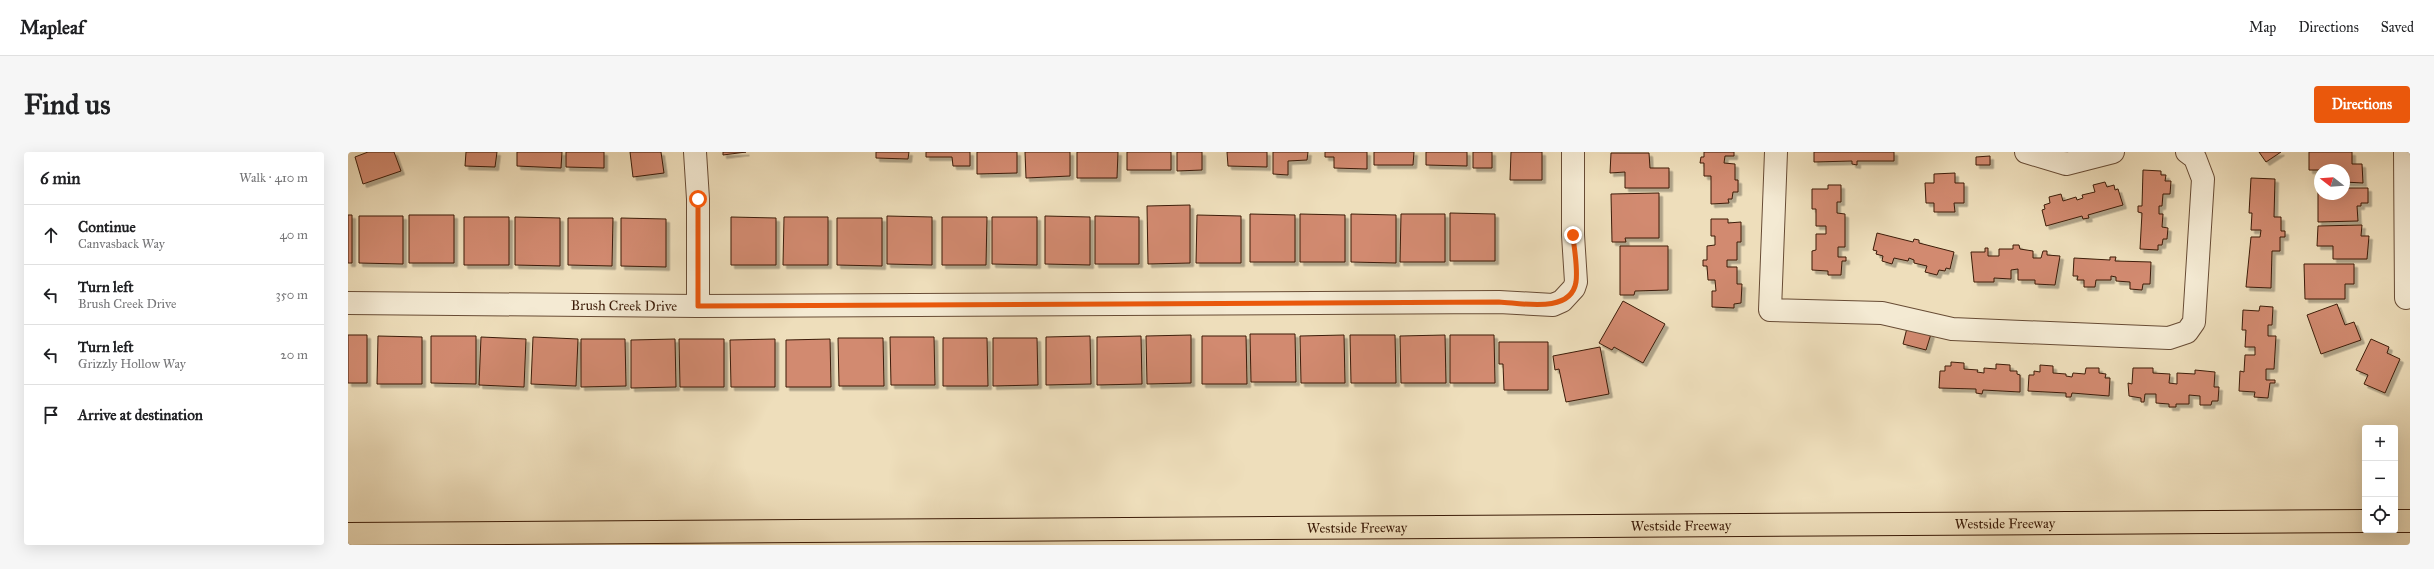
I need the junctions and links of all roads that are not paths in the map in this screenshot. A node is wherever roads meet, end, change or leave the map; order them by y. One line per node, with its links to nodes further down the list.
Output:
1 (695, 152): 10 (street)
2 (1573, 152): 10 (street, Brush Creek Drive)
3 (1776, 152): 6 (street)
4 (2026, 152): 5 (street)
5 (2113, 152)
6 (2187, 152)
7 (2407, 155): 8 (street)
8 (2406, 298)
9 (348, 303): 10 (street, Brush Creek Drive)
10 (698, 306)
11 (2362, 521): 14 (highway, Westside Freeway)
12 (2398, 521): 13 (highway)
13 (2410, 521)
14 (348, 534)

